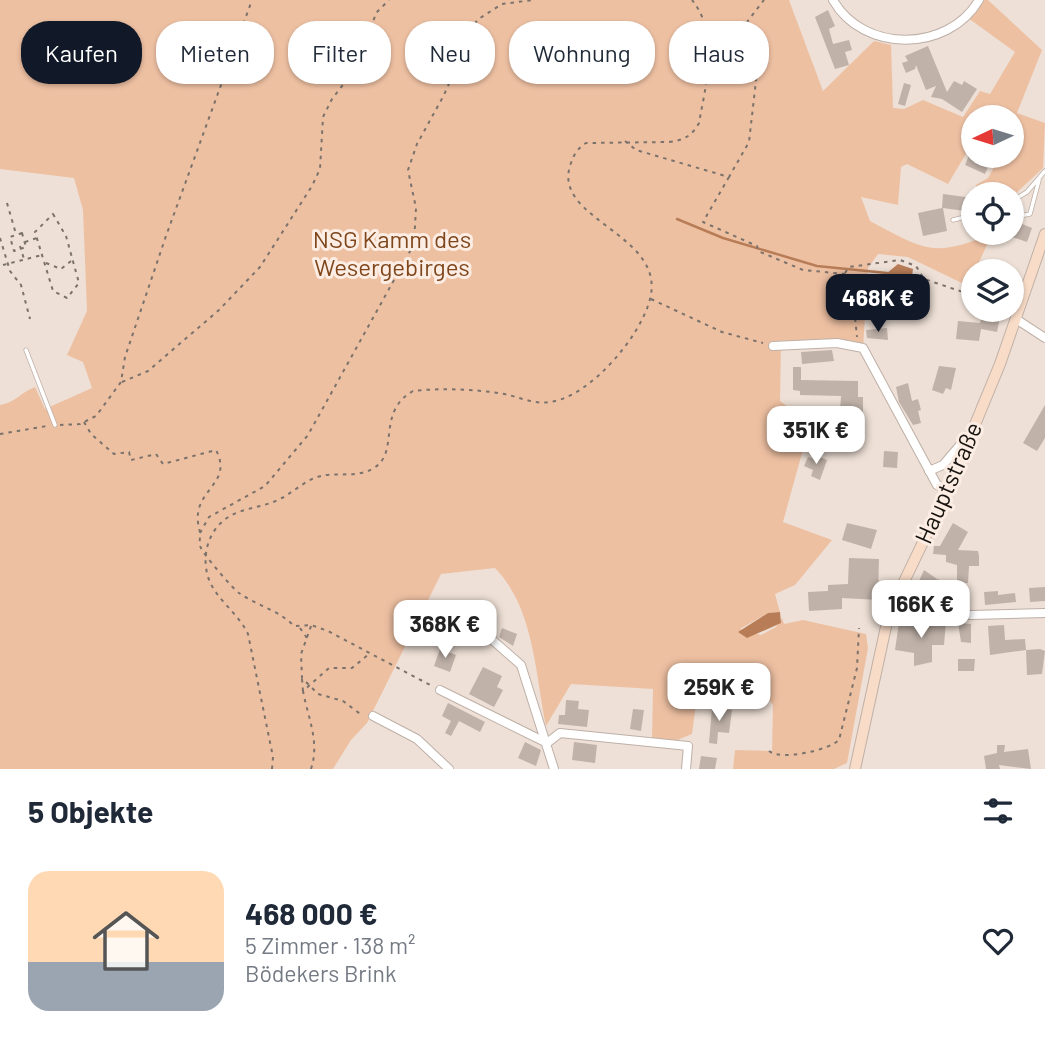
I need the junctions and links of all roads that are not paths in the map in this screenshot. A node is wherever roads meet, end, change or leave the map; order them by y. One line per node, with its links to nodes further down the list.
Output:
1 (833, 0): 2 (street)
2 (979, 0)
3 (1045, 171): 4 (lane)
4 (1039, 180): 5 (lane); 6 (lane)
5 (1024, 192)
6 (1024, 215)
7 (961, 218): 8 (lane)
8 (953, 220)
9 (1045, 234): 10 (main road, Hauptstraße)
10 (1024, 296)
11 (1015, 322): 17 (main road, Hauptstraße)
12 (1021, 322): 13 (street)
13 (1045, 338)
14 (773, 346): 18 (street)
15 (26, 350): 16 (lane)
16 (55, 425)
17 (973, 430): 18 (street); 19 (main road, Hauptstraße)
18 (929, 471): 19 (street)
19 (947, 490): 20 (main road, Hauptstraße)
20 (890, 610): 21 (street); 29 (main road, Hauptstraße)
21 (1045, 613)
22 (481, 630): 25 (street)
23 (440, 690): 25 (street)
24 (373, 716): 26 (street)
25 (547, 743): 27 (street); 28 (street)
26 (449, 769)
27 (554, 769)
28 (686, 769)
29 (855, 769)

